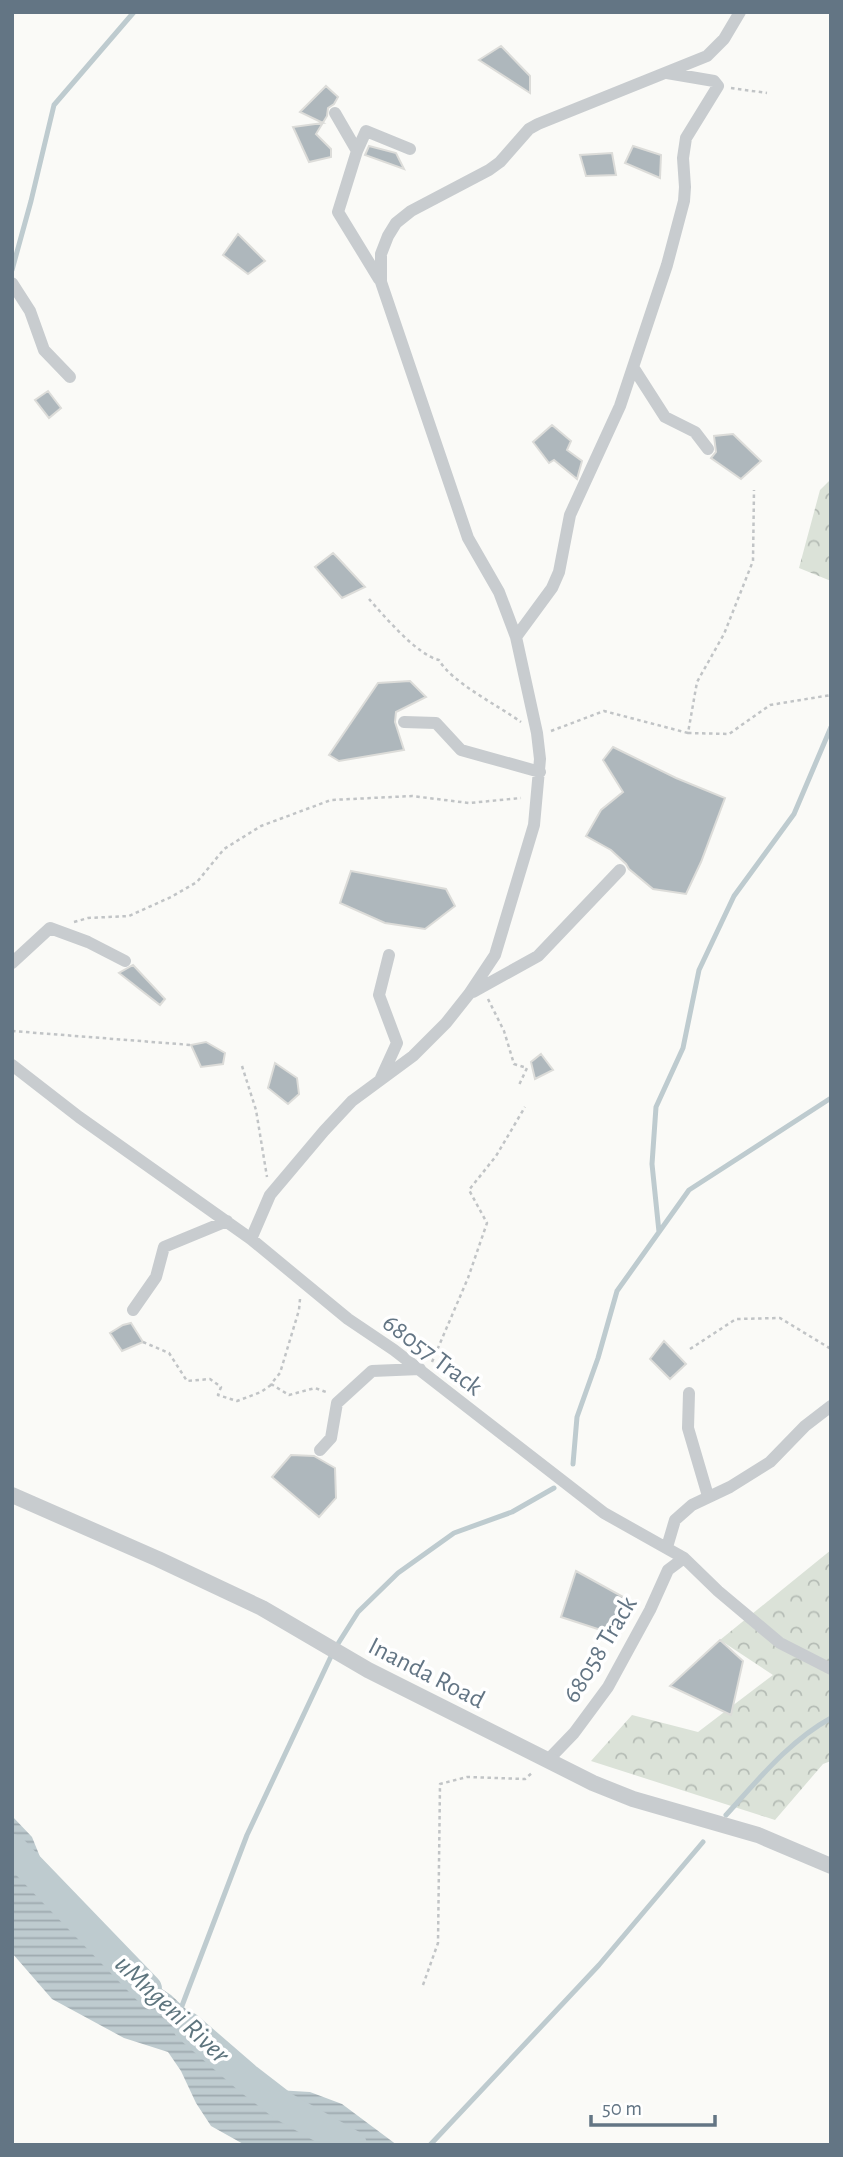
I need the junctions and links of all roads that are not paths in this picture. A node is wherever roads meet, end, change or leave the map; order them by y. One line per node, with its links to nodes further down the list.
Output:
1 (740, 12): 2 (street)
2 (667, 74): 6 (street); 8 (street)
3 (335, 113): 5 (street)
4 (410, 149): 5 (street)
5 (357, 151): 6 (street)
6 (381, 282): 11 (street)
7 (12, 283): 9 (street)
8 (633, 367): 10 (street); 11 (street)
9 (70, 377)
10 (708, 449)
11 (516, 637): 13 (street)
12 (404, 722): 13 (street)
13 (540, 772): 18 (street)
14 (620, 870): 18 (street)
15 (389, 955): 20 (street)
16 (125, 961): 17 (street)
17 (12, 963)
18 (469, 994): 20 (street)
19 (12, 1065): 21 (street, 68057 Track)
20 (381, 1079): 22 (street)
21 (227, 1221): 22 (street, 68057 Track); 23 (street)
22 (251, 1239): 24 (street, 68057 Track)
23 (133, 1310)
24 (423, 1372): 27 (street); 30 (street, 68057 Track)
25 (689, 1393): 29 (street)
26 (831, 1406): 29 (street)
27 (320, 1450)
28 (12, 1495): 33 (street, Inanda Road)
29 (708, 1496): 30 (street)
30 (667, 1547): 31 (street, 68057 Track)
31 (684, 1558): 32 (street, 68057 Track); 33 (street, 68058 Track)
32 (831, 1669)
33 (547, 1761): 34 (street, Inanda Road)
34 (831, 1866)

